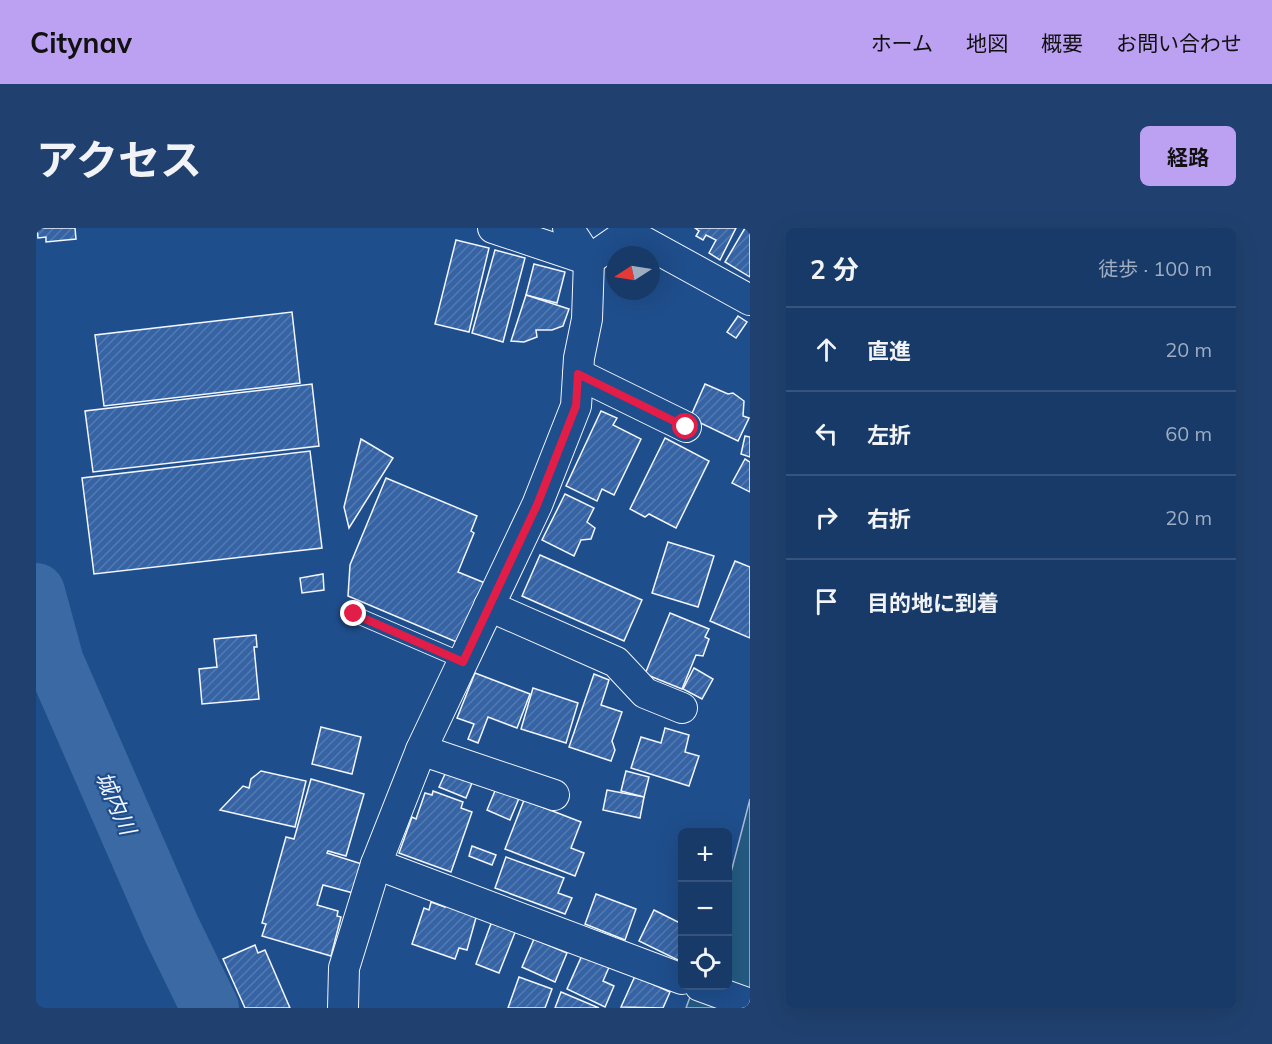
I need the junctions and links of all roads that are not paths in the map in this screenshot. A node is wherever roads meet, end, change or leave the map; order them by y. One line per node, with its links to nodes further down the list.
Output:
1 (493, 228): 4 (street)
2 (568, 228): 4 (street)
3 (629, 230): 4 (street); 5 (street)
4 (589, 260): 6 (street)
5 (750, 300)
6 (578, 374): 7 (street); 8 (street)
7 (686, 427)
8 (489, 606): 10 (street); 11 (street)
9 (354, 614): 10 (lane)
10 (463, 662): 12 (street)
11 (682, 708)
12 (421, 750): 13 (street); 14 (street)
13 (554, 795)
14 (376, 864): 15 (street); 18 (street)
15 (678, 977)
16 (711, 990): 17 (street)
17 (750, 1004)
18 (344, 1008)

